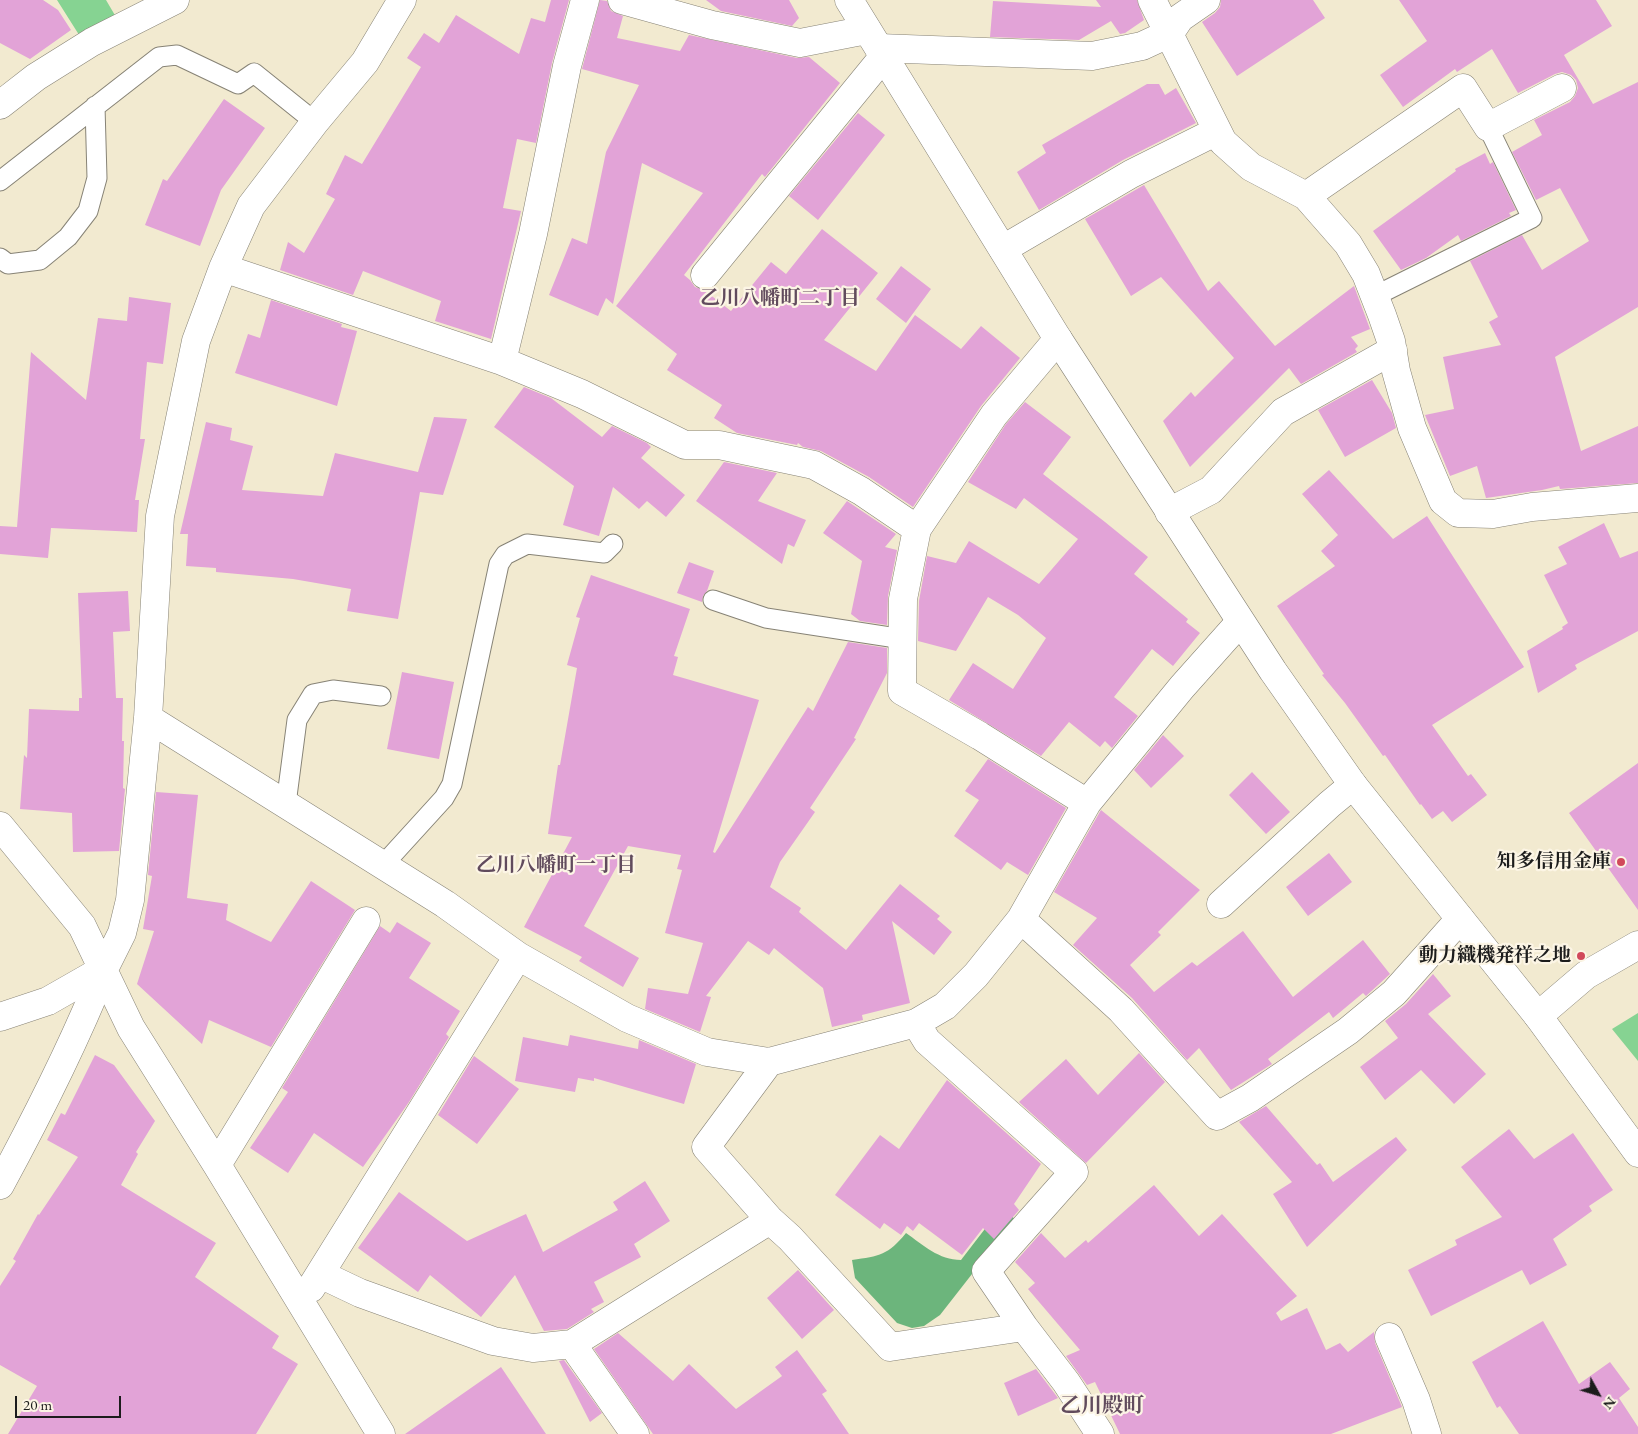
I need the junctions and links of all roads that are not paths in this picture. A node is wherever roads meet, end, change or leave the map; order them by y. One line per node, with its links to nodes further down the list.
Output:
1 (176, 0): 11 (street)
2 (402, 0): 13 (street)
3 (585, 0): 25 (street)
4 (622, 0): 9 (street)
5 (849, 0): 9 (street)
6 (1152, 0): 8 (street)
7 (1206, 0): 8 (street)
8 (1170, 33): 9 (street); 15 (street)
9 (877, 45): 18 (street); 21 (street)
10 (1562, 88): 14 (street)
11 (0, 105)
12 (95, 106): 13 (lane); 16 (lane); 19 (lane)
13 (315, 122): 20 (street)
14 (1488, 127): 17 (street); 22 (lane)
15 (1217, 131): 17 (street); 18 (street)
16 (0, 181)
17 (1306, 196): 22 (street)
18 (1003, 249): 23 (street)
19 (0, 258)
20 (223, 268): 25 (street); 34 (street)
21 (705, 275)
22 (1375, 296): 24 (street)
23 (1058, 339): 27 (street); 28 (street)
24 (1393, 350): 26 (street); 27 (street)
25 (502, 361): 28 (street)
26 (1638, 498)
27 (1168, 512): 31 (street)
28 (917, 529): 32 (street)
29 (613, 544): 39 (lane)
30 (713, 600): 32 (lane)
31 (1240, 622): 35 (street); 36 (street)
32 (903, 639): 36 (street)
33 (380, 696): 37 (lane)
34 (148, 718): 37 (street); 46 (street)
35 (1353, 785): 40 (street); 42 (street)
36 (1087, 803): 41 (street)
37 (286, 804): 39 (street)
38 (0, 826): 46 (street)
39 (383, 865): 45 (street)
40 (1220, 904)
41 (1021, 919): 42 (street); 49 (street)
42 (1460, 919): 47 (street)
43 (366, 921): 52 (street)
44 (1638, 945): 47 (street)
45 (518, 956): 50 (street); 55 (street)
46 (104, 969): 48 (street); 52 (street); 53 (street)
47 (1538, 1016): 51 (street)
48 (0, 1017)
49 (916, 1023): 50 (street); 57 (street)
50 (769, 1062): 54 (street)
51 (1634, 1138)
52 (217, 1165): 56 (street)
53 (0, 1185)
54 (770, 1220): 57 (street); 59 (street)
55 (320, 1274): 56 (street); 59 (street)
56 (301, 1304): 60 (street)
57 (1024, 1327): 62 (street)
58 (1389, 1337): 63 (street)
59 (572, 1344): 61 (street)
60 (381, 1434)
61 (634, 1434)
62 (1100, 1434)
63 (1427, 1434)

